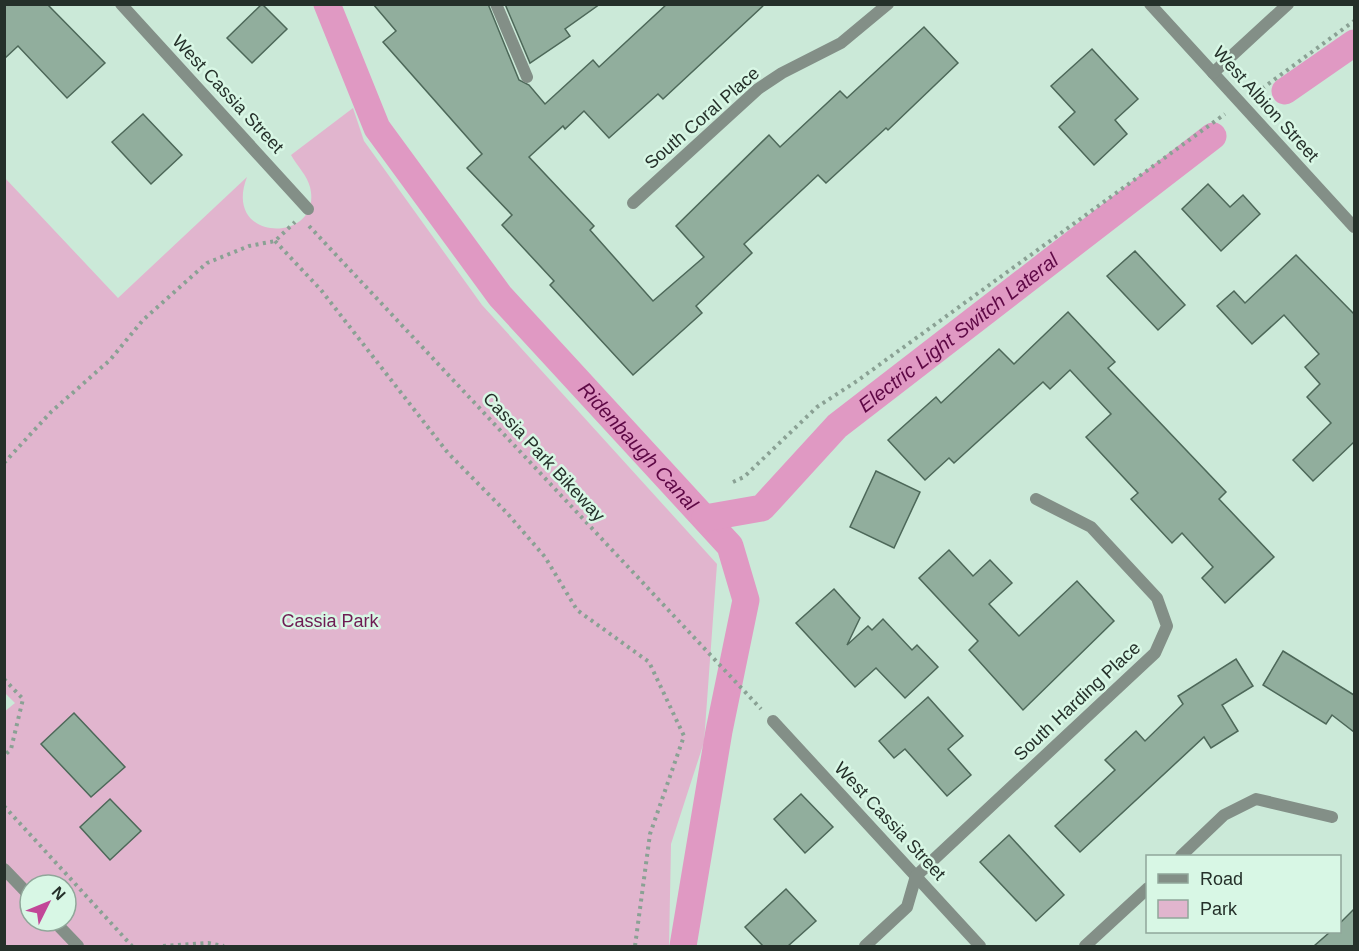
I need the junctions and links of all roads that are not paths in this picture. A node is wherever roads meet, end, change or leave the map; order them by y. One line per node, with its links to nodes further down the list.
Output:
1 (121, 4): 9 (street, West Cassia Street)
2 (496, 4): 7 (street)
3 (888, 4): 8 (street, South Coral Place)
4 (1150, 4): 6 (street, West Albion Street)
5 (1288, 4): 6 (street)
6 (1213, 73): 10 (street, West Albion Street)
7 (527, 77)
8 (633, 203)
9 (308, 209)
10 (1354, 227)
11 (1036, 499): 16 (street, South Harding Place)
12 (773, 721): 16 (street, West Cassia Street)
13 (1332, 817): 14 (street)
14 (1181, 855)
15 (4, 869): 17 (street)
16 (916, 876): 21 (street); 22 (street, West Cassia Street)
17 (18, 884)
18 (1146, 890): 23 (street)
19 (66, 933): 20 (street)
20 (78, 946)
21 (865, 946)
22 (980, 946)
23 (1085, 946)

